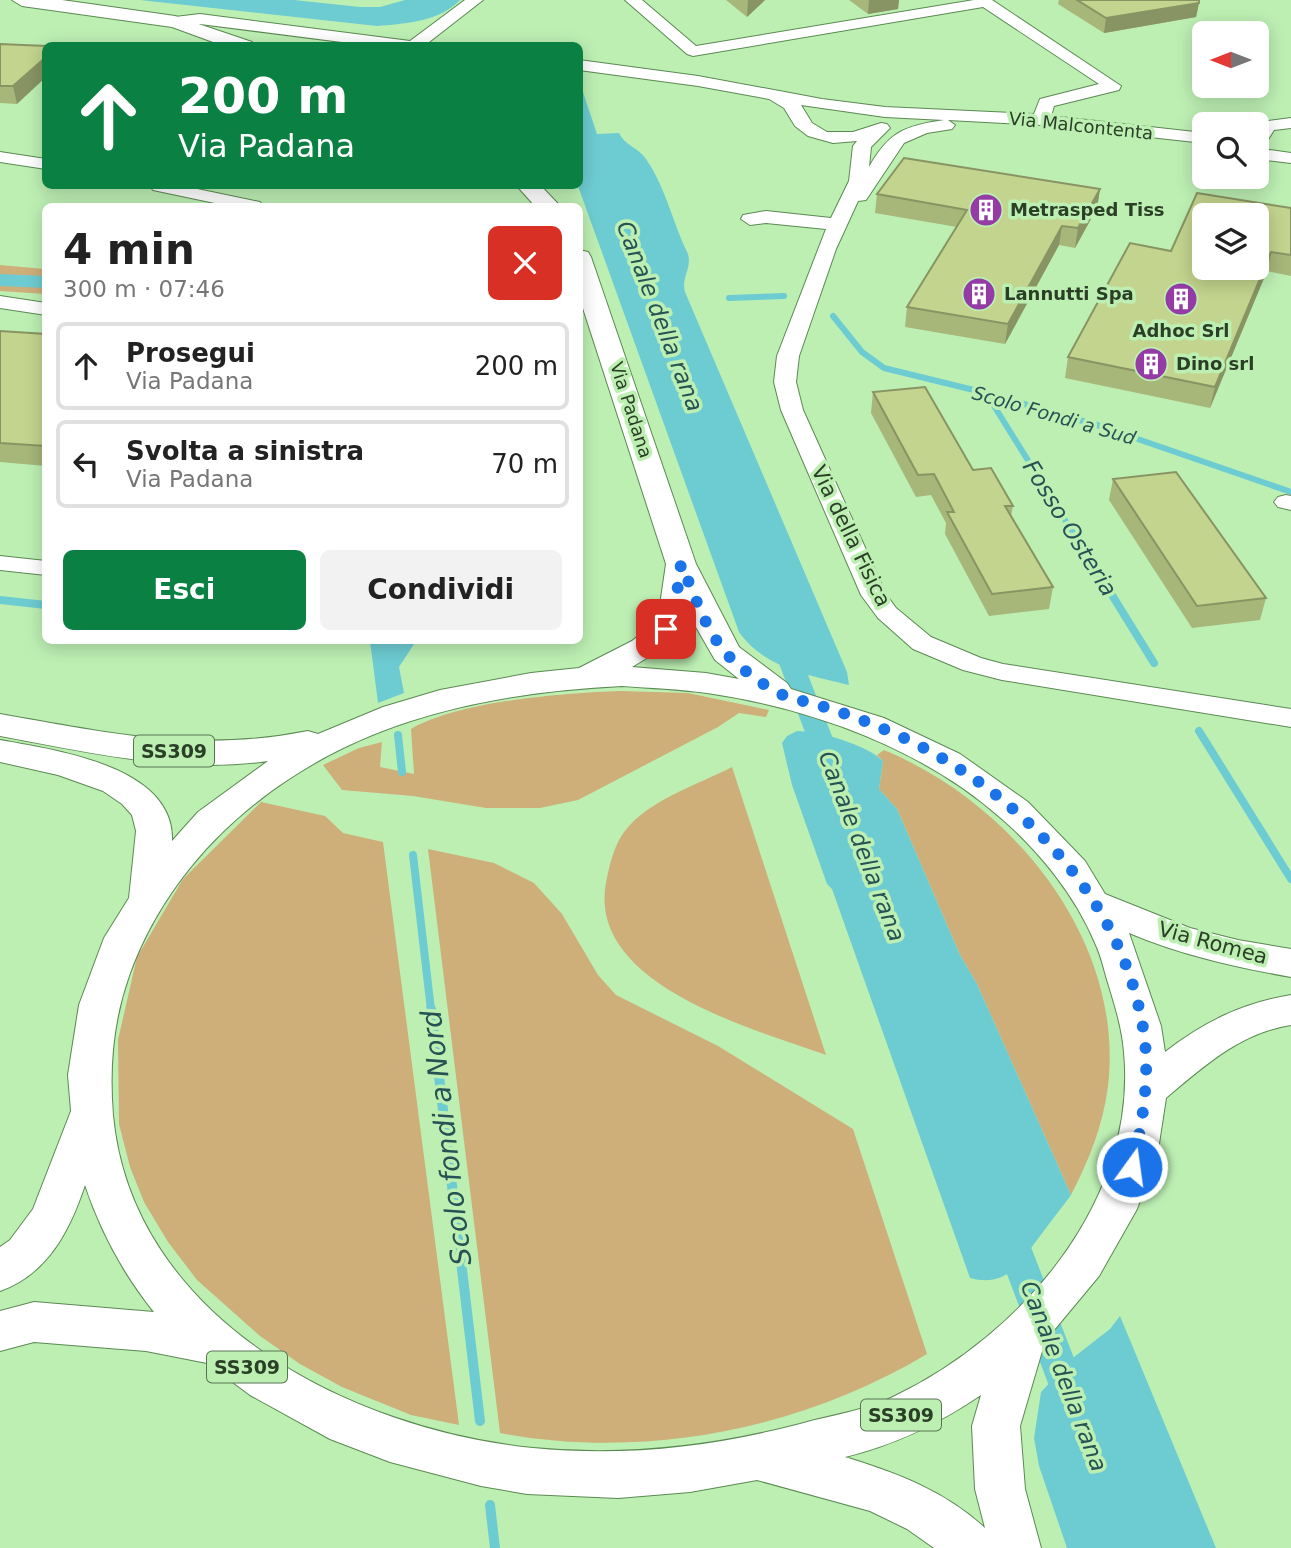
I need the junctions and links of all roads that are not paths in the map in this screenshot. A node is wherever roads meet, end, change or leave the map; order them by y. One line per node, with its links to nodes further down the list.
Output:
1 (22, 0): 5 (main road)
2 (475, 0): 8 (street)
3 (632, 0): 4 (street)
4 (984, 1): 14 (street)
5 (175, 22): 6 (main road); 7 (street)
6 (233, 42)
7 (383, 42)
8 (420, 42)
9 (583, 66): 10 (street, Via Malcontenta)
10 (749, 89): 11 (street, Via Malcontenta); 17 (street, Via Malcontenta)
11 (841, 102): 12 (street, Via Malcontenta); 17 (street)
12 (860, 108): 13 (street, Via Malcontenta); 18 (street)
13 (959, 115): 14 (street, Via Malcontenta); 18 (street, Via Malcontenta)
14 (1041, 120): 19 (street, Via Malcontenta)
15 (1291, 123): 16 (street)
16 (1269, 126)
17 (808, 127): 18 (street, Via Malcontenta); 27 (street)
18 (878, 129): 27 (street, Via della Fisica)
19 (1192, 137)
20 (1192, 147): 33 (street)
21 (1269, 148): 22 (street)
22 (1291, 149)
23 (1269, 152): 25 (street)
24 (0, 157): 26 (street)
25 (1291, 158)
26 (42, 163)
27 (858, 181): 33 (street, Via della Fisica)
28 (173, 189): 30 (street)
29 (530, 189): 31 (main road)
30 (239, 203)
31 (545, 203)
32 (750, 219): 33 (street)
33 (840, 223): 42 (street, Via della Fisica)
34 (583, 269): 38 (main road, Via Padana)
35 (0, 302): 36 (street)
36 (42, 308)
37 (0, 564): 39 (street)
38 (681, 564): 40 (main road, Via Padana); 41 (main road, Via Padana)
39 (42, 568)
40 (582, 677): 41 (main road, SS309); 44 (main road, SS309)
41 (783, 695): 47 (main road, SS309)
42 (1291, 718)
43 (0, 725): 44 (main road, SS309)
44 (349, 734): 46 (main road, SS309)
45 (0, 751): 46 (main road, SS309)
46 (146, 897): 51 (main road, SS309)
47 (1097, 905): 48 (main road, Via Romea); 50 (main road, SS309)
48 (1291, 963)
49 (1291, 1010): 50 (main road)
50 (1145, 1092): 54 (main road, SS309)
51 (89, 1115): 52 (main road); 55 (main road, SS309)
52 (0, 1272)
53 (0, 1331): 55 (main road)
54 (1024, 1332): 56 (main road, SS309); 58 (main road)
55 (217, 1345): 56 (main road, SS309)
56 (759, 1458): 57 (main road)
57 (970, 1548)
58 (1016, 1548)

